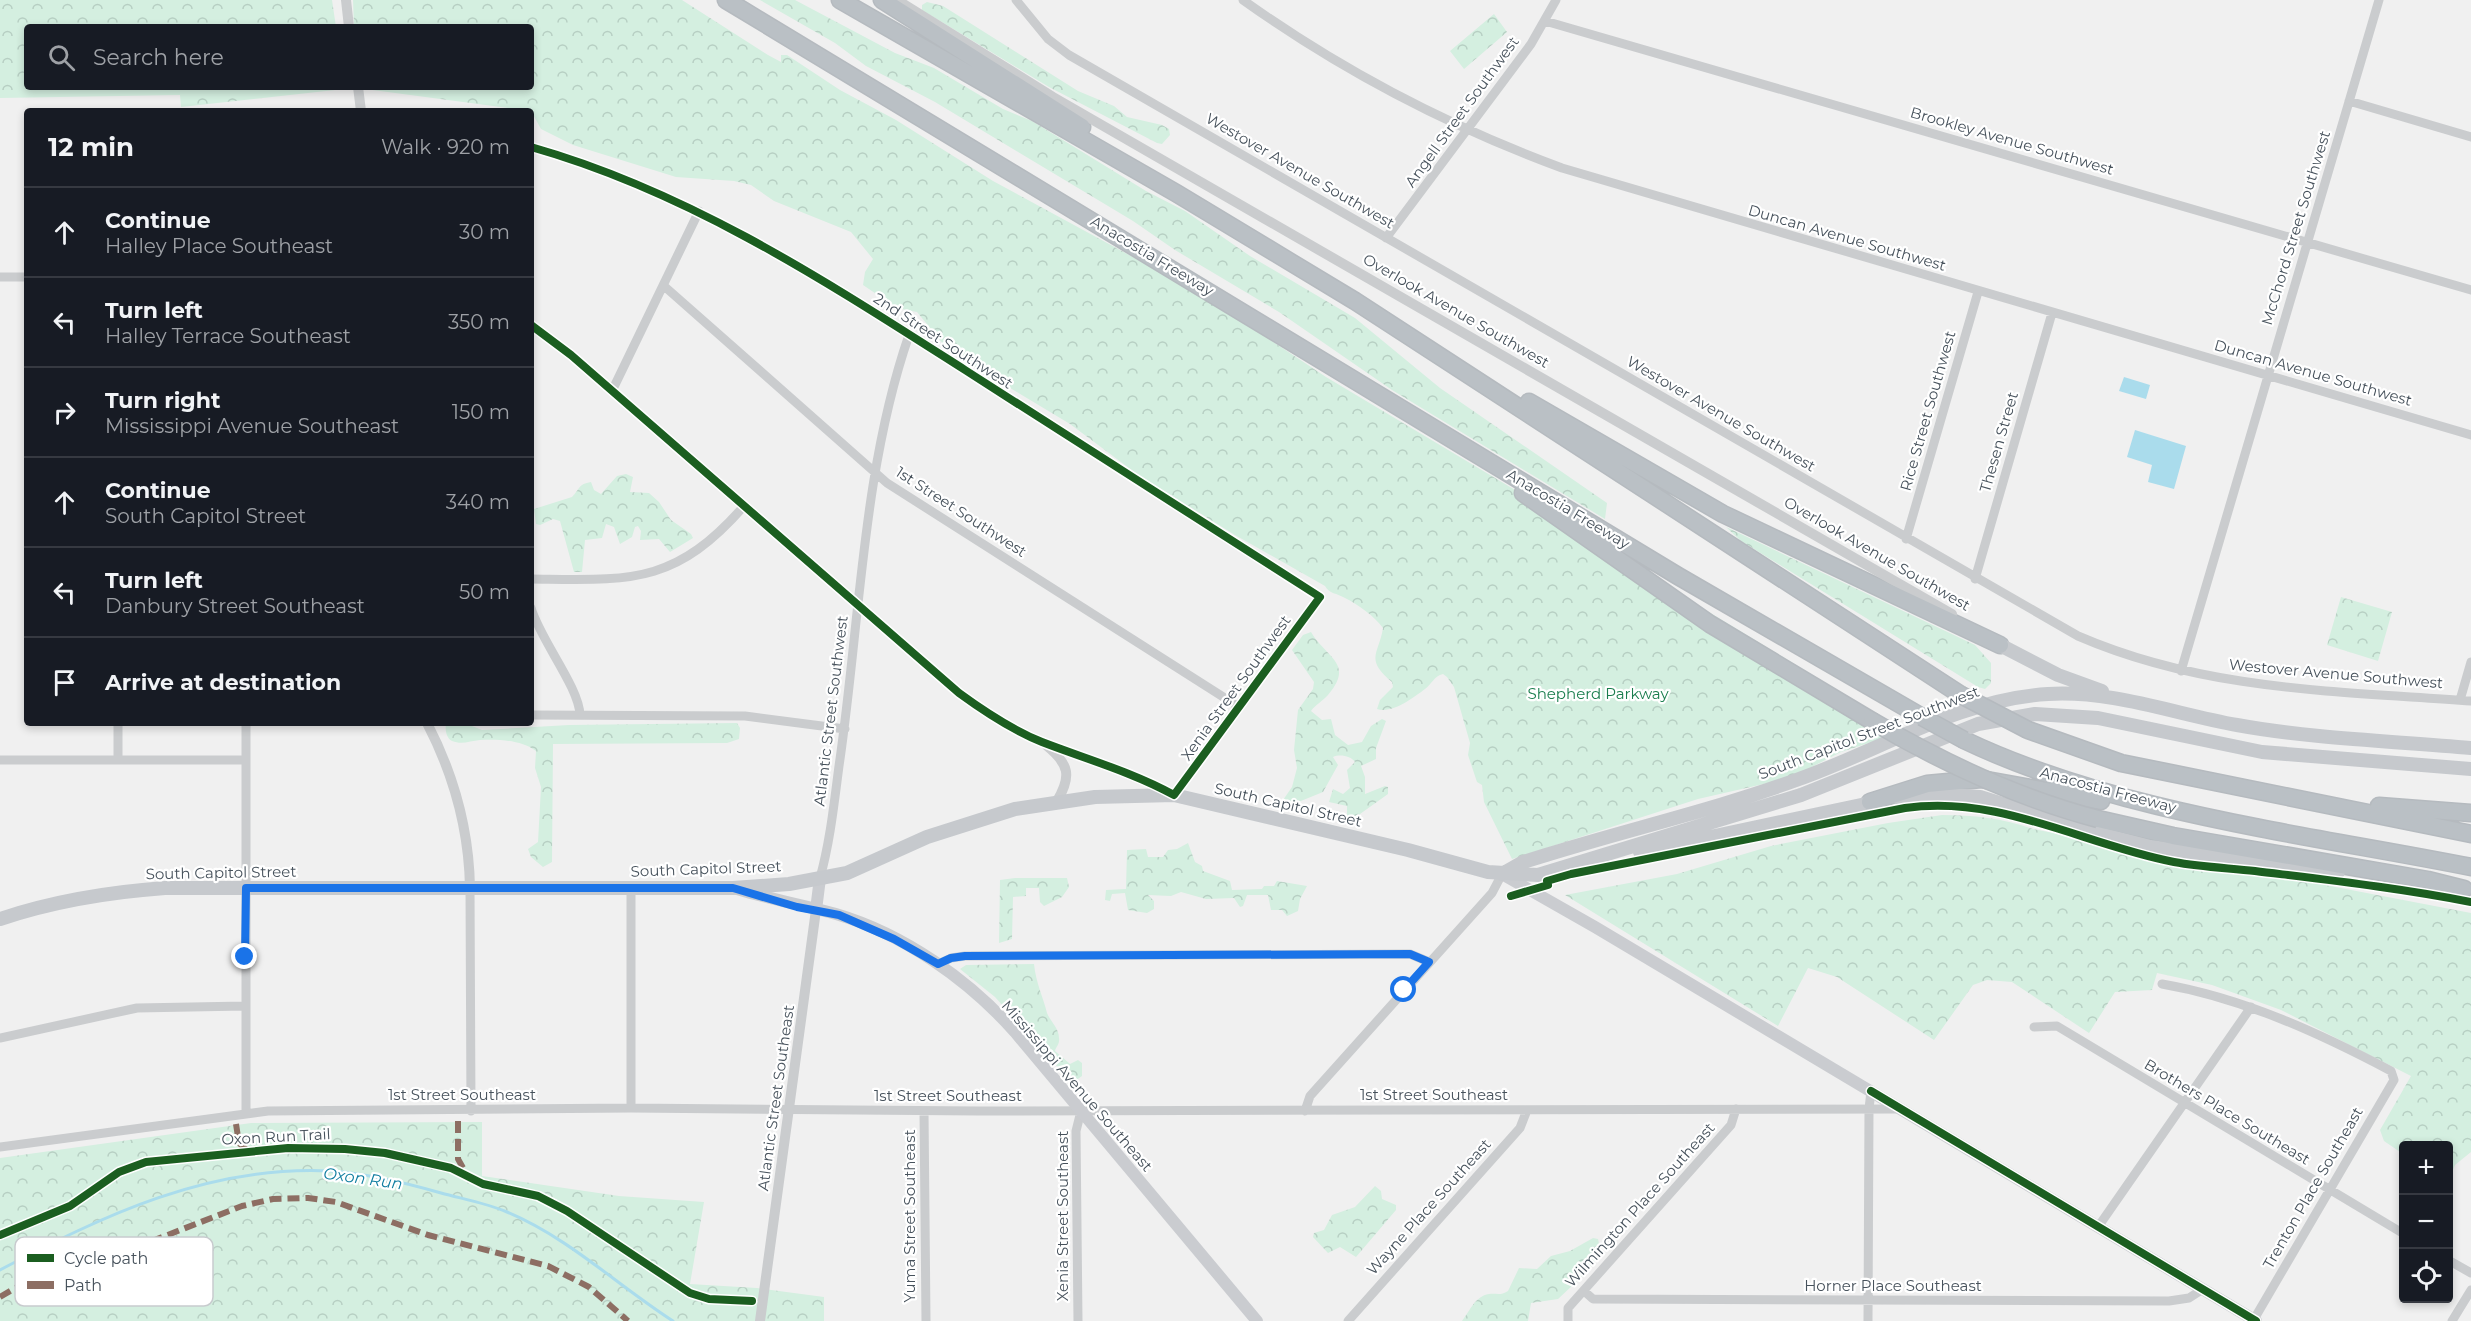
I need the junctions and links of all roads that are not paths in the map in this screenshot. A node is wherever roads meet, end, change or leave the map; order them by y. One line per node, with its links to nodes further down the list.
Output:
1 (346, 0): 11 (street)
2 (726, 0): 33 (highway, Anacostia Freeway)
3 (840, 0): 18 (highway, Anacostia Freeway)
4 (882, 0): 18 (highway)
5 (897, 0): 43 (street, Overlook Avenue Southwest)
6 (1016, 0): 20 (street, Westover Avenue Southwest)
7 (1243, 0): 15 (street, Duncan Avenue Southwest)
8 (1556, 0): 10 (street, Angell Street Southwest)
9 (2379, 0): 13 (street, McChord Street Southwest)
10 (1545, 21): 15 (street, Angell Street Southwest); 21 (street, Brookley Avenue Southwest)
11 (349, 24)
12 (358, 90): 14 (street)
13 (2349, 102): 16 (street); 21 (street, McChord Street Southwest)
14 (361, 108)
15 (1469, 130): 20 (street, Angell Street Southwest); 26 (street, Duncan Avenue Southwest)
16 (2471, 137)
17 (534, 148): 19 (street, 2nd Street Southwest)
18 (1176, 193): 30 (highway, Anacostia Freeway)
19 (699, 211): 24 (street); 29 (street, 2nd Street Southwest)
20 (1386, 238): 37 (street, Westover Avenue Southwest)
21 (2308, 242): 25 (street, Brookley Avenue Southwest); 31 (street, McChord Street Southwest)
22 (0, 277): 23 (street)
23 (24, 277)
24 (664, 286): 32 (street); 35 (street, 1st Street Southwest)
25 (2471, 290)
26 (1978, 292): 27 (street, Duncan Avenue Southwest); 37 (street, Rice Street Southwest)
27 (2052, 313): 31 (street, Duncan Avenue Southwest); 39 (street, Thesen Street)
28 (534, 327): 32 (street)
29 (909, 335): 35 (street, Atlantic Street Southwest); 40 (street, 2nd Street Southwest)
30 (1458, 368): 43 (highway); 63 (highway, Anacostia Freeway, bridge)
31 (2268, 376): 34 (street, Duncan Avenue Southwest); 45 (street, McChord Street Southwest)
32 (612, 391): 36 (street)
33 (1410, 413): 67 (highway, Anacostia Freeway, bridge); 77 (highway, bridge)
34 (2471, 435)
35 (876, 473): 41 (street, Atlantic Street Southwest); 49 (street, 1st Street Southwest)
36 (744, 506): 38 (street); 41 (street)
37 (1906, 539): 39 (street, Westover Avenue Southwest)
38 (534, 579)
39 (1975, 579): 45 (street, Westover Avenue Southwest)
40 (1320, 597): 49 (street, Xenia Street Southwest)
41 (859, 606): 55 (street, Atlantic Street Southwest); 56 (street)
42 (534, 616): 51 (street)
43 (2000, 645): 48 (main road)
44 (2471, 662): 46 (street)
45 (2181, 671): 46 (street, Westover Avenue Southwest)
46 (2460, 700): 47 (street, Westover Avenue Southwest)
47 (2471, 701)
48 (2153, 706): 57 (main road, South Capitol Street Southwest); 71 (main road, South Capitol Street Southwest)
49 (1239, 707): 62 (street, Xenia Street Southwest)
50 (534, 715): 51 (street)
51 (580, 715): 55 (street)
52 (118, 726): 59 (street)
53 (246, 726): 60 (street)
54 (428, 726): 74 (street)
55 (844, 729): 72 (street, Atlantic Street Southwest)
56 (1042, 742): 62 (street); 64 (street)
57 (2471, 748)
58 (0, 760): 59 (street)
59 (118, 760): 60 (street)
60 (246, 760): 73 (street)
61 (2471, 769): 69 (main road)
62 (1174, 795): 64 (main road, South Capitol Street); 71 (main road, South Capitol Street)
63 (2275, 796): 66 (highway); 68 (highway, Anacostia Freeway)
64 (1057, 801): 72 (main road, South Capitol Street)
65 (1870, 802): 67 (highway); 69 (main road); 77 (main road)
66 (2471, 813)
67 (2244, 823): 70 (highway, Anacostia Freeway)
68 (2471, 834)
69 (1596, 857): 71 (main road, South Capitol Street)
70 (2471, 867)
71 (1502, 874): 80 (street); 87 (main road)
72 (820, 878): 76 (main road, South Capitol Street); 78 (main road, Atlantic Street Southeast)
73 (246, 888): 74 (main road, South Capitol Street); 79 (main road, South Capitol Street); 83 (street)
74 (470, 888): 75 (main road, South Capitol Street); 95 (street)
75 (631, 888): 76 (main road, South Capitol Street); 89 (street)
76 (733, 888): 78 (main road, Mississippi Avenue Southeast)
77 (2468, 890)
78 (816, 910): 81 (main road, Mississippi Avenue Southeast); 93 (street, Atlantic Street Southeast)
79 (0, 919)
80 (1429, 962): 81 (street); 98 (street)
81 (938, 964): 97 (main road, Mississippi Avenue Southeast)
82 (2162, 984): 84 (street)
83 (245, 1006): 86 (street); 99 (street)
84 (2251, 1007): 88 (street); 101 (street, Trenton Place Southeast)
85 (2034, 1027): 88 (street, Brothers Place Southeast)
86 (0, 1038)
87 (1871, 1091): 91 (street); 92 (main road)
88 (2184, 1104): 101 (street, Brothers Place Southeast); 102 (street)
89 (631, 1108): 93 (street, 1st Street Southeast); 95 (street, 1st Street Southeast)
90 (1736, 1109): 91 (street, 1st Street Southeast); 94 (street, 1st Street Southeast); 108 (street, Wilmington Place Southeast)
91 (1869, 1109): 92 (street, 1st Street Southeast); 109 (street)
92 (1899, 1109): 102 (main road)
93 (790, 1110): 96 (street, 1st Street Southeast); 110 (street, Atlantic Street Southeast)
94 (1527, 1110): 98 (street, 1st Street Southeast); 114 (street, Wayne Place Southeast)
95 (471, 1111): 99 (street, 1st Street Southeast)
96 (924, 1111): 97 (street, 1st Street Southeast); 111 (street, Yuma Street Southeast)
97 (1081, 1111): 98 (street, 1st Street Southeast); 112 (street, Xenia Street Southeast); 113 (main road, Mississippi Avenue Southeast)
98 (1305, 1111)
99 (246, 1112): 100 (street, 1st Street Southeast)
100 (0, 1147)
101 (2330, 1191): 103 (street, Brothers Place Southeast); 117 (street, Trenton Place Southeast)
102 (2098, 1227): 106 (main road)
103 (2399, 1232)
104 (2453, 1263): 105 (street)
105 (2471, 1274)
106 (2203, 1289): 109 (street, Horner Place Southeast); 117 (main road)
107 (2471, 1290): 118 (street)
108 (1584, 1291): 109 (street, Horner Place Southeast); 115 (street, Wilmington Place Southeast)
109 (1868, 1301): 116 (street)
110 (760, 1321)
111 (926, 1321)
112 (1078, 1321)
113 (1257, 1321)
114 (1348, 1321)
115 (1568, 1321)
116 (1868, 1321)
117 (2254, 1321)
118 (2452, 1321)

